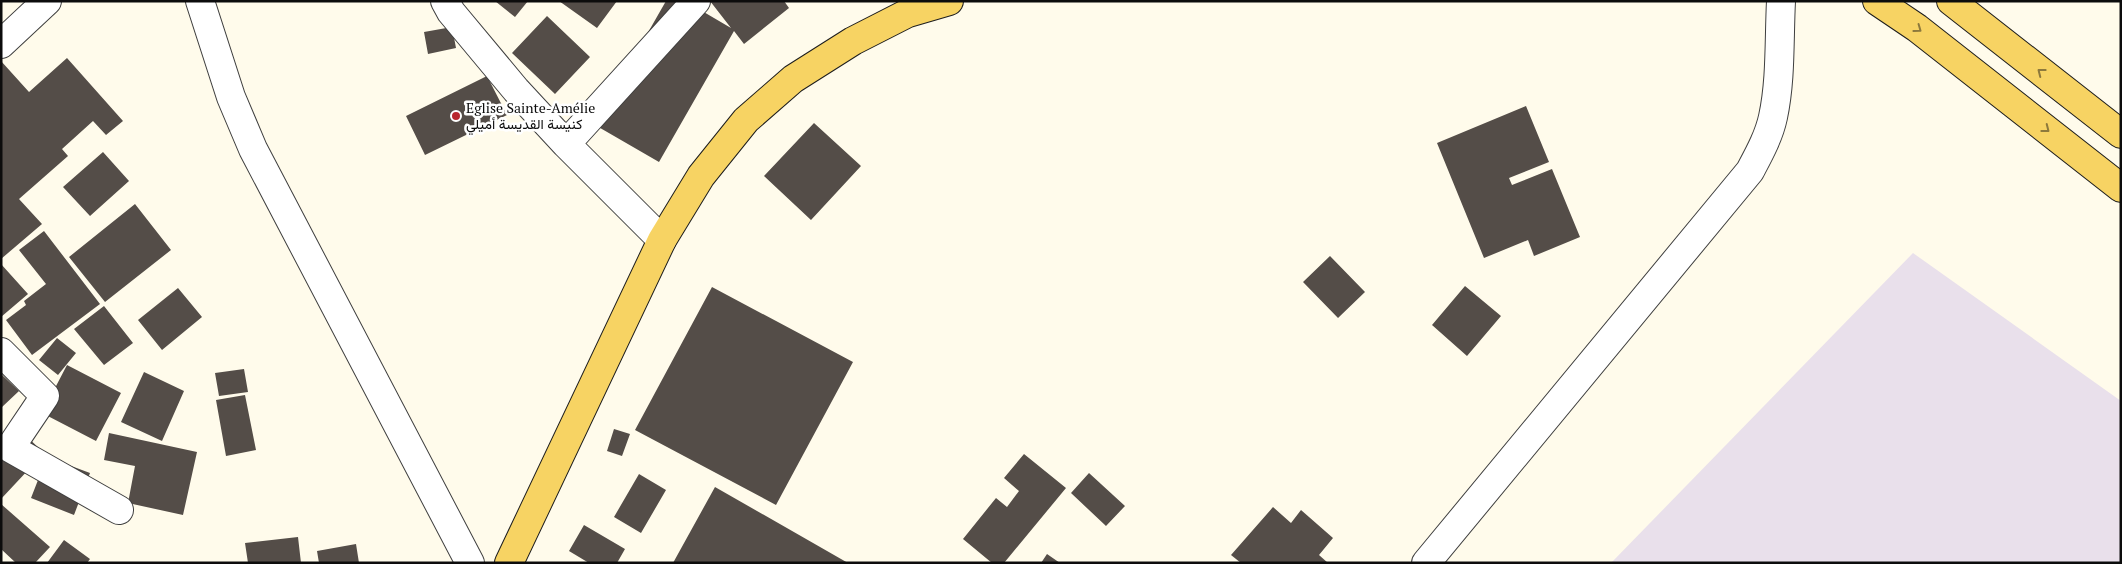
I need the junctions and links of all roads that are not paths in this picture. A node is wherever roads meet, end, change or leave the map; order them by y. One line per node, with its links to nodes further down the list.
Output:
1 (47, 1): 9 (street)
2 (200, 1): 16 (street)
3 (696, 1): 11 (street)
4 (949, 1): 13 (main road)
5 (1780, 1): 18 (street)
6 (1951, 1): 10 (main road, one-way to 6)
7 (1885, 3): 12 (main road, one-way to 12)
8 (452, 5): 11 (street)
9 (1, 44)
10 (2121, 134)
11 (566, 144): 13 (street)
12 (2121, 188)
13 (662, 240): 17 (main road)
14 (1, 352): 15 (street)
15 (119, 510)
16 (470, 563)
17 (510, 563)
18 (1426, 563)

